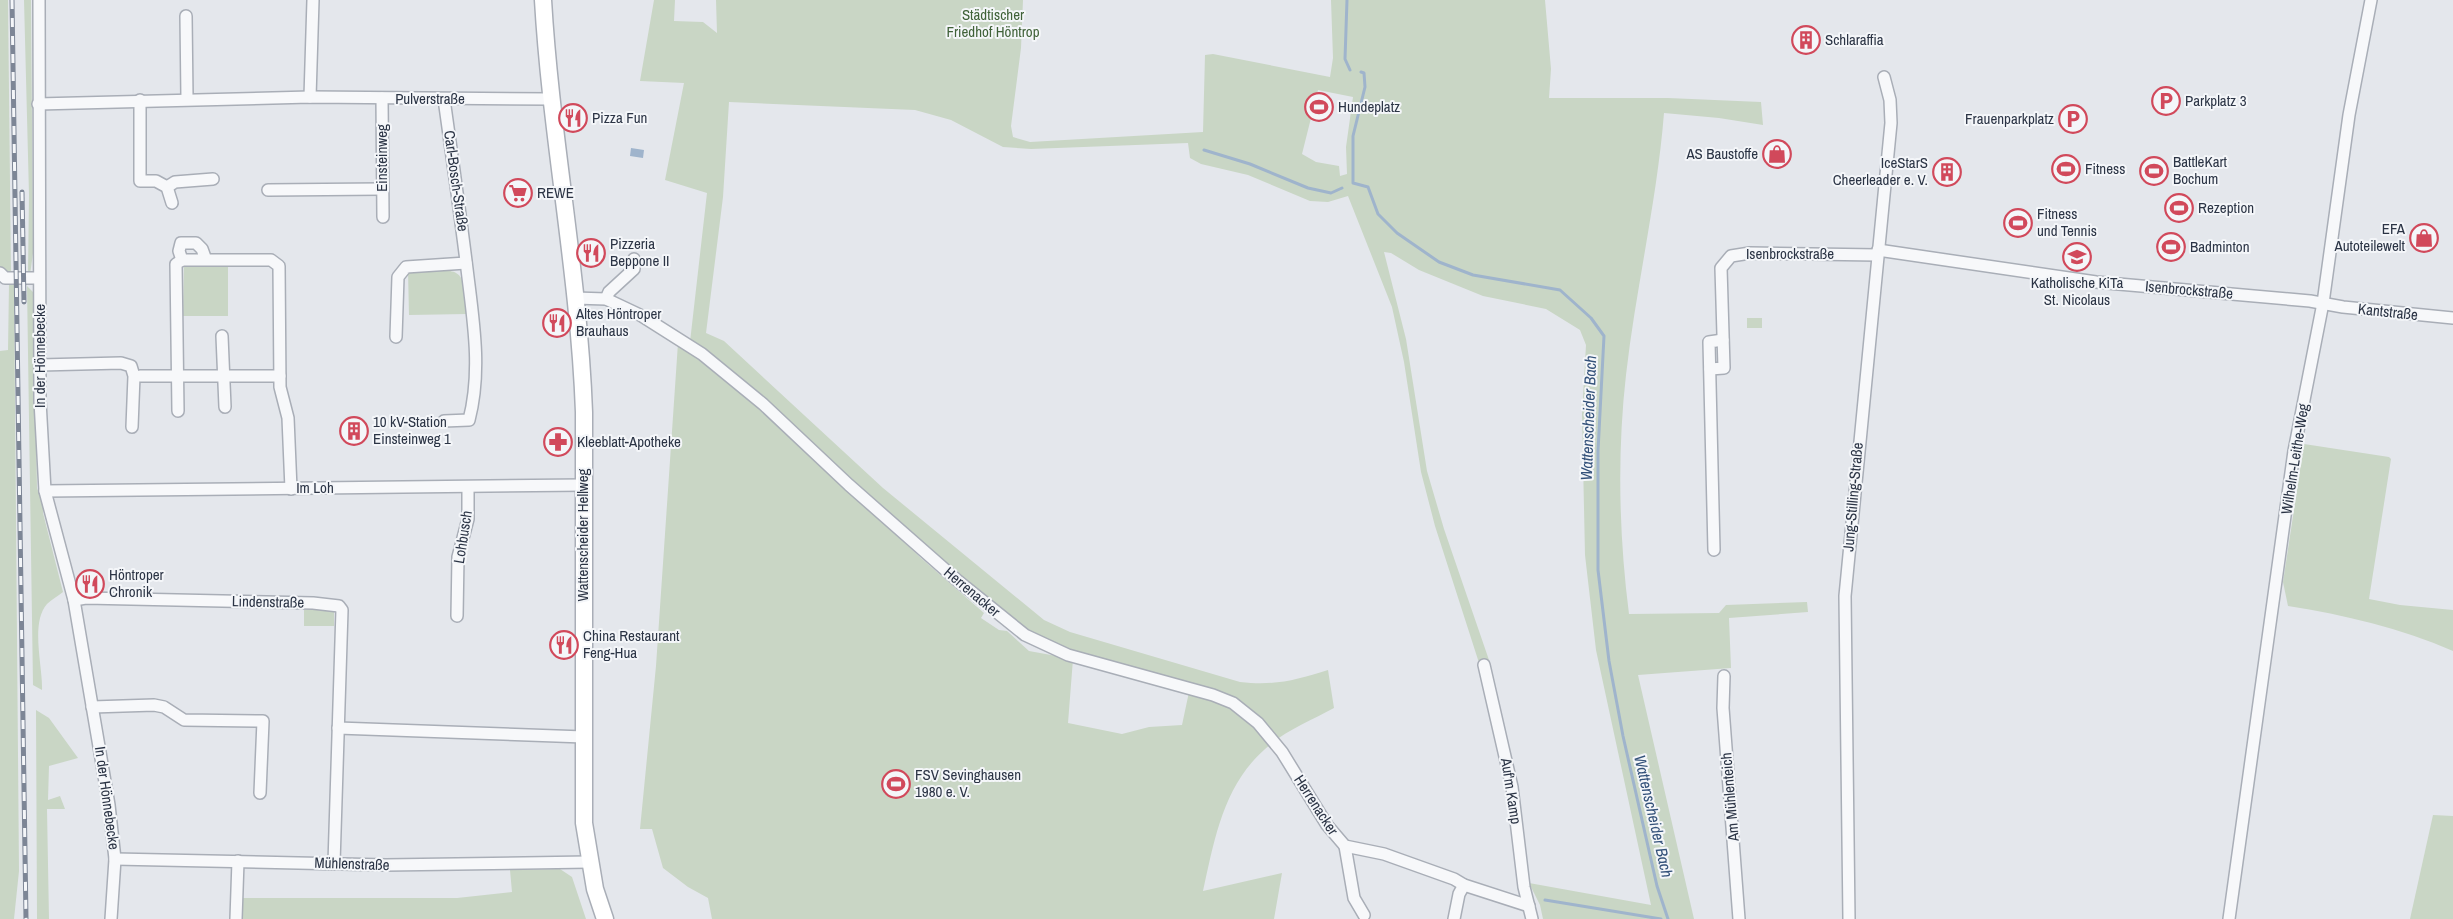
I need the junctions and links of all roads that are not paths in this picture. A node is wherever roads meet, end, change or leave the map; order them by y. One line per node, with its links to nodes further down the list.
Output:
1 (39, 0): 13 (street, In der Hönnebecke)
2 (313, 0): 7 (street)
3 (543, 0): 11 (main road, Wattenscheider Hellweg)
4 (2371, 0): 29 (street, Wilhelm-Leithe-Weg)
5 (186, 16): 8 (street)
6 (1884, 77): 20 (street, Jung-Stilling-Straße)
7 (310, 97): 8 (street, Pulverstraße); 9 (street, Pulverstraße)
8 (187, 98): 12 (street, Pulverstraße)
9 (382, 98): 10 (street, Pulverstraße); 16 (street, Einsteinweg)
10 (444, 99): 11 (street, Pulverstraße); 24 (street, Carl-Bosch-Straße)
11 (550, 99): 27 (main road, Wattenscheider Hellweg)
12 (140, 100): 13 (street, Pulverstraße); 15 (street)
13 (38, 104): 26 (street, In der Hönnebecke)
14 (213, 180): 15 (street)
15 (167, 188): 18 (street)
16 (382, 189): 17 (street); 19 (street, Einsteinweg)
17 (268, 190)
18 (172, 203)
19 (383, 217)
20 (1877, 253): 29 (street, Isenbrockstraße); 46 (street, Isenbrockstraße); 69 (street, Jung-Stilling-Straße)
21 (634, 259): 28 (street)
22 (182, 260): 23 (street); 23 (street); 35 (street)
23 (206, 260): 37 (street)
24 (466, 263): 32 (street); 40 (street, Carl-Bosch-Straße)
25 (0, 273): 26 (street)
26 (40, 278): 33 (street, In der Hönnebecke)
27 (575, 298): 28 (street, Herrenacker); 42 (main road, Wattenscheider Hellweg)
28 (606, 299): 55 (street, Herrenacker)
29 (2323, 303): 30 (street, Kantstraße); 70 (street, Wilhelm-Leithe-Weg)
30 (2453, 318)
31 (222, 336): 36 (street)
32 (396, 337)
33 (40, 364): 41 (street); 45 (street, In der Hönnebecke)
34 (140, 376): 35 (street)
35 (178, 376): 36 (street); 39 (street)
36 (225, 376): 37 (street); 38 (street)
37 (280, 376): 43 (street)
38 (225, 407)
39 (178, 411)
40 (444, 421)
41 (132, 427)
42 (584, 485): 44 (street, Im Loh); 53 (main road, Wattenscheider Hellweg)
43 (290, 488): 44 (street, Im Loh); 45 (street, Im Loh)
44 (468, 488): 48 (street, Lohbusch)
45 (45, 491): 47 (street, In der Hönnebecke)
46 (1714, 550)
47 (74, 600): 51 (street, In der Hönnebecke); 52 (street, Lindenstraße)
48 (457, 616)
49 (1484, 665): 61 (street, Auf'm Kamp)
50 (1724, 676): 68 (street, Am Mühlenteich)
51 (92, 707): 54 (street); 56 (street, In der Hönnebecke)
52 (338, 728): 53 (street); 59 (street, Lindenstraße)
53 (584, 737): 58 (main road, Wattenscheider Hellweg)
54 (260, 792)
55 (1345, 846): 60 (street, Herrenacker); 62 (street, Herrenacker)
56 (115, 859): 57 (street, Mühlenstraße); 63 (street, In der Hönnebecke)
57 (238, 861): 59 (street, Mühlenstraße); 64 (street)
58 (589, 862): 59 (street, Mühlenstraße); 65 (main road, Wattenscheider Hellweg)
59 (334, 863)
60 (1464, 885): 61 (street, Herrenacker); 66 (street)
61 (1529, 906): 67 (street, Auf'm Kamp)
62 (1364, 915)
63 (111, 919)
64 (236, 919)
65 (605, 919)
66 (1454, 919)
67 (1532, 919)
68 (1738, 919)
69 (1849, 919)
70 (2229, 919)

